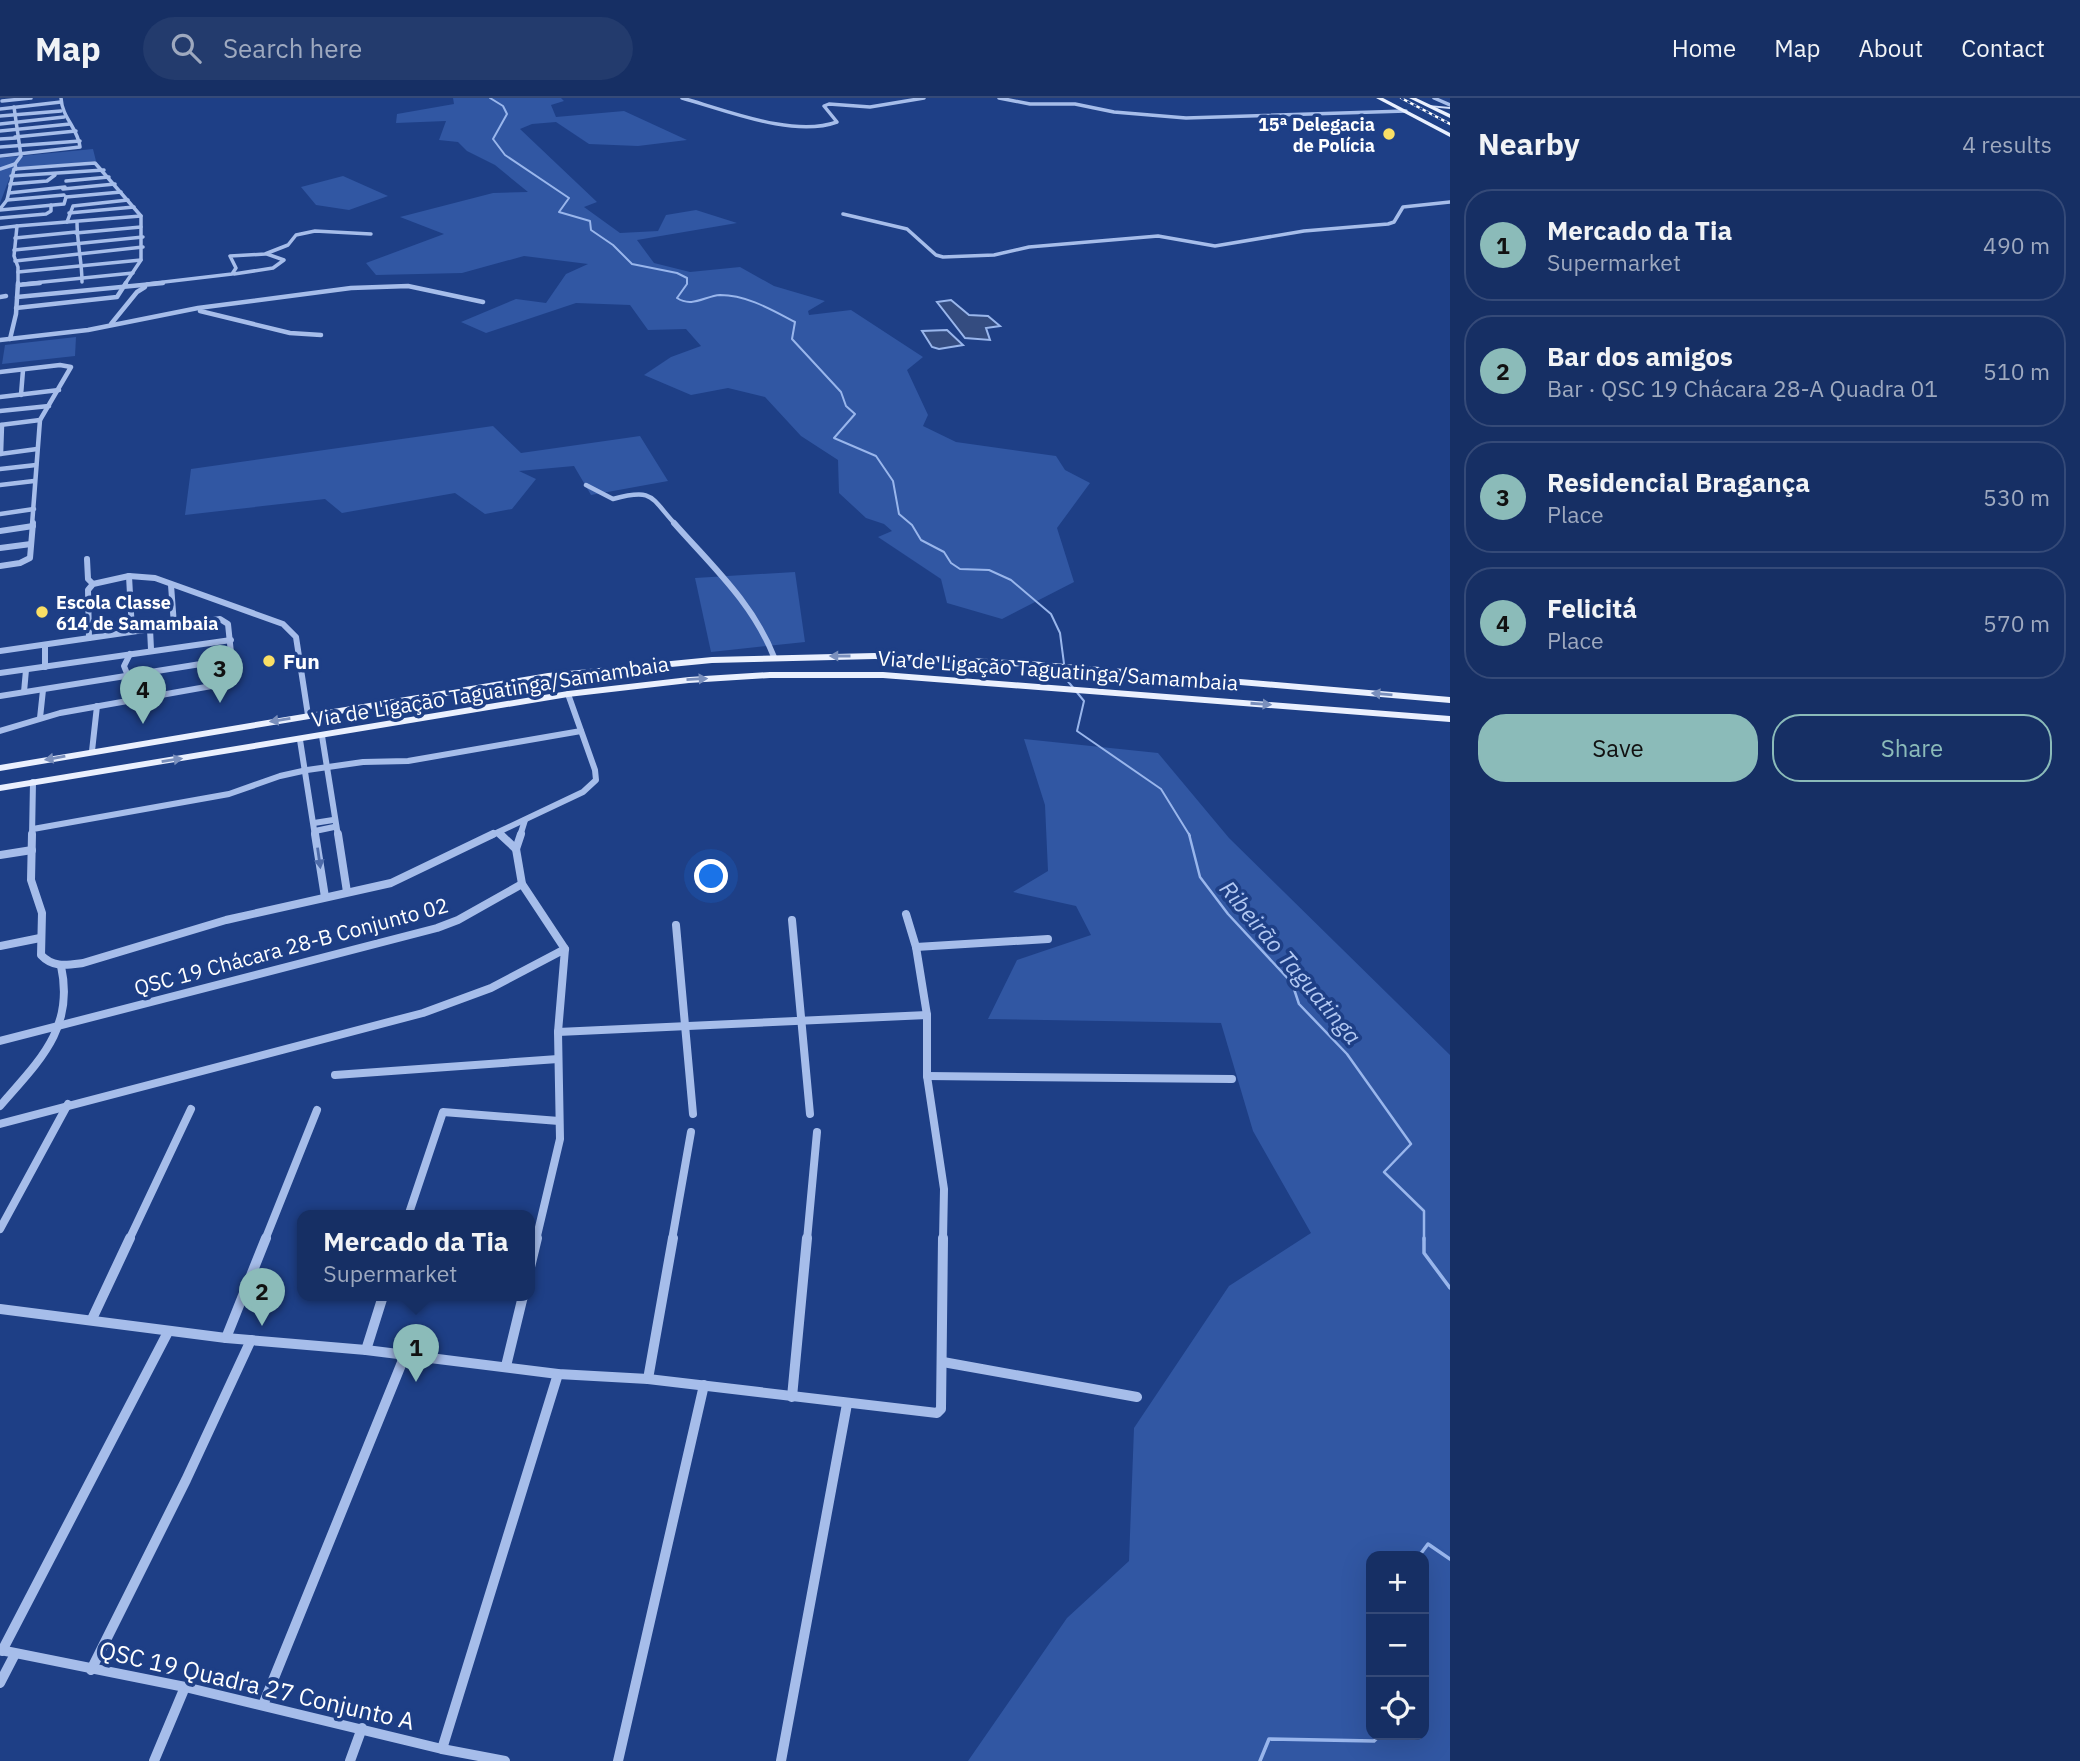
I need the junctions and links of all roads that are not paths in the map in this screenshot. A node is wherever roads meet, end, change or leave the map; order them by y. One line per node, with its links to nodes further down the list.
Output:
1 (31, 98): 8 (street)
2 (682, 98): 3 (street)
3 (924, 98)
4 (999, 98): 16 (street)
5 (1379, 98): 16 (main road)
6 (1412, 98): 11 (main road)
7 (1434, 98): 12 (street)
8 (11, 99): 10 (street)
9 (61, 100): 13 (street); 15 (street)
10 (1, 101): 14 (street)
11 (1430, 106): 12 (main road); 18 (main road)
12 (1450, 106)
13 (13, 107): 14 (street); 17 (street)
14 (1, 108)
15 (61, 111): 17 (street); 20 (street)
16 (1406, 111): 21 (main road)
17 (13, 115): 19 (street); 22 (street)
18 (1449, 115)
19 (0, 116)
20 (64, 117): 22 (street); 24 (street)
21 (1420, 118): 28 (main road)
22 (17, 122): 23 (street); 25 (street)
23 (0, 124)
24 (70, 124): 25 (street); 27 (street)
25 (16, 130): 26 (street); 29 (street)
26 (0, 131)
27 (76, 131): 29 (street); 31 (street)
28 (1450, 133)
29 (16, 137): 30 (street); 32 (street)
30 (0, 139)
31 (80, 141): 32 (street); 34 (street)
32 (20, 145): 33 (street); 34 (street)
33 (0, 147)
34 (19, 154): 35 (street); 36 (street)
35 (0, 156)
36 (16, 165): 37 (street); 38 (street); 42 (street)
37 (57, 165): 39 (street); 41 (street)
38 (0, 169)
39 (104, 170): 40 (street); 43 (street)
40 (68, 173): 41 (street); 44 (street)
41 (55, 174): 42 (street); 45 (street)
42 (12, 176): 45 (street)
43 (109, 177): 44 (street); 46 (street)
44 (66, 181): 47 (street)
45 (10, 184): 50 (street)
46 (115, 184): 48 (street); 49 (street)
47 (64, 188): 48 (street); 50 (street); 51 (street)
48 (79, 188): 52 (street)
49 (121, 192): 52 (street); 54 (street)
50 (9, 193): 53 (street)
51 (65, 196): 52 (street); 53 (street); 56 (street)
52 (79, 196)
53 (7, 200): 58 (street)
54 (128, 200): 57 (street); 59 (street)
55 (1450, 202): 60 (street)
56 (51, 205): 58 (street); 62 (street)
57 (134, 207): 59 (street); 61 (street)
58 (0, 209)
59 (69, 213): 63 (street)
60 (843, 214)
61 (141, 216): 64 (street); 66 (street)
62 (0, 218)
63 (67, 222): 64 (street); 65 (street)
64 (77, 222): 68 (street)
65 (17, 226): 67 (street); 71 (street)
66 (141, 227): 68 (street); 70 (street)
67 (0, 228)
68 (76, 233): 71 (street); 72 (street)
69 (371, 234): 76 (street)
70 (143, 237): 72 (street); 73 (street)
71 (15, 238): 74 (street)
72 (77, 243): 74 (street); 75 (street)
73 (143, 247): 75 (street); 77 (street)
74 (15, 250): 78 (street)
75 (82, 254): 78 (street); 79 (street)
76 (264, 254): 82 (street); 82 (street)
77 (141, 260): 79 (street); 81 (street)
78 (15, 261): 80 (street)
79 (82, 265): 80 (street); 83 (street)
80 (18, 272): 84 (street)
81 (133, 273): 83 (street); 85 (street)
82 (234, 274): 86 (street)
83 (82, 278): 84 (street); 87 (street)
84 (18, 285): 88 (street)
85 (126, 285): 86 (street); 87 (street); 89 (street)
86 (148, 285): 93 (street)
87 (81, 290): 88 (street); 89 (street)
88 (16, 296): 91 (street)
89 (81, 302): 91 (street)
90 (483, 302): 92 (street)
91 (16, 309): 95 (street)
92 (182, 312): 93 (street); 94 (street)
93 (108, 327): 95 (street)
94 (321, 335)
95 (10, 338): 96 (street)
96 (0, 340)
97 (23, 370): 98 (street); 99 (street); 100 (street)
98 (0, 372)
99 (59, 390): 100 (street); 102 (street)
100 (21, 395): 101 (street)
101 (0, 397)
102 (49, 405): 103 (street); 104 (street)
103 (0, 411)
104 (40, 420): 105 (street); 106 (street)
105 (1, 425): 107 (street)
106 (37, 449): 107 (street); 108 (street)
107 (0, 454)
108 (36, 465): 109 (street); 110 (street)
109 (0, 469)
110 (34, 481): 111 (street); 113 (street)
111 (0, 485)
112 (586, 485): 133 (street)
113 (34, 509): 114 (street); 115 (street)
114 (0, 513)
115 (33, 526): 116 (street); 117 (street)
116 (0, 531)
117 (31, 544): 118 (street); 120 (street)
118 (0, 548)
119 (88, 559): 122 (street)
120 (0, 566)
121 (129, 576): 122 (street); 123 (street); 126 (street)
122 (93, 584): 127 (street)
123 (171, 585): 124 (street); 151 (street)
124 (174, 625): 125 (street); 128 (street)
125 (150, 629): 126 (street); 130 (street)
126 (132, 631): 127 (street)
127 (89, 638): 129 (street)
128 (231, 640): 130 (street); 134 (street)
129 (45, 645): 131 (street); 135 (street)
130 (151, 649): 132 (street)
131 (0, 651)
132 (130, 653): 135 (street); 139 (street)
133 (774, 657): 140 (main road, Via de Ligação Taguatinga/Samambaia); 147 (main road, Via de Ligação Taguatinga/Samambaia, one-way to 133)
134 (232, 659): 138 (street); 146 (street)
135 (45, 667): 136 (street)
136 (26, 670): 137 (street); 142 (street)
137 (0, 673)
138 (148, 673): 139 (street); 146 (street)
139 (128, 676): 141 (street)
140 (477, 687): 143 (main road, Via de Ligação Taguatinga/Samambaia); 149 (main road)
141 (43, 690): 142 (street); 152 (street)
142 (24, 692): 145 (street)
143 (447, 692): 150 (main road); 151 (main road, Via de Ligação Taguatinga/Samambaia)
144 (568, 694): 149 (main road, Via de Ligação Taguatinga/Samambaia); 153 (main road, Via de Ligação Taguatinga/Samambaia, one-way to 153); 155 (street)
145 (0, 696)
146 (150, 697): 148 (street)
147 (1450, 700)
148 (97, 706): 152 (street); 158 (street)
149 (484, 707): 150 (main road, Via de Ligação Taguatinga/Samambaia)
150 (459, 712): 156 (main road, Via de Ligação Taguatinga/Samambaia)
151 (309, 715): 158 (main road, Via de Ligação Taguatinga/Samambaia, one-way to 158)
152 (40, 719): 154 (street)
153 (1450, 719)
154 (0, 731)
155 (581, 731): 159 (street); 164 (street)
156 (322, 736): 157 (main road, Via de Ligação Taguatinga/Samambaia); 159 (street)
157 (300, 740): 161 (street); 162 (main road, Via de Ligação Taguatinga/Samambaia, one-way to 157)
158 (92, 751): 160 (main road, Via de Ligação Taguatinga/Samambaia, one-way to 160)
159 (327, 767): 161 (street); 165 (street)
160 (0, 768)
161 (307, 770): 166 (street); 167 (street)
162 (33, 782): 163 (main road, Via de Ligação Taguatinga/Samambaia); 167 (street)
163 (0, 788)
164 (524, 820): 168 (street); 169 (street)
165 (334, 824): 166 (street); 173 (street)
166 (315, 827): 174 (street, one-way to 174)
167 (33, 829): 170 (street)
168 (498, 832): 169 (street); 173 (street)
169 (516, 849): 172 (street)
170 (32, 850): 171 (street); 178 (street)
171 (0, 855)
172 (522, 884): 182 (street); 186 (street, QSC 19 Chácara 28-B Conjunto 02)
173 (347, 892): 174 (street)
174 (325, 897): 183 (street)
175 (906, 914): 181 (street)
176 (792, 920): 185 (street)
177 (676, 925): 187 (street)
178 (40, 938): 180 (street); 183 (street)
179 (1048, 940): 181 (street)
180 (0, 946)
181 (916, 947): 184 (street)
182 (565, 949): 188 (street); 194 (street)
183 (61, 966): 186 (street)
184 (927, 1016): 185 (street); 192 (street)
185 (803, 1020): 187 (street); 198 (street)
186 (62, 1026): 189 (street, QSC 19 Chácara 28-B Conjunto 02); 195 (street)
187 (682, 1026): 188 (street); 199 (street)
188 (558, 1032): 190 (street)
189 (0, 1041)
190 (558, 1059): 191 (street); 200 (street)
191 (335, 1075)
192 (927, 1076): 193 (street); 216 (street)
193 (1232, 1079)
194 (68, 1104): 201 (street); 205 (street)
195 (0, 1107)
196 (191, 1110): 210 (street)
197 (317, 1110): 212 (street)
198 (810, 1114)
199 (693, 1115)
200 (559, 1121): 204 (street); 206 (street)
201 (0, 1125)
202 (691, 1132): 219 (street)
203 (817, 1132): 222 (street)
204 (410, 1210)
205 (0, 1229)
206 (535, 1246)
207 (381, 1301): 214 (street)
208 (522, 1301): 217 (street)
209 (0, 1309): 210 (street)
210 (92, 1319): 211 (street)
211 (169, 1332): 212 (street); 224 (street)
212 (226, 1338): 213 (street)
213 (251, 1340): 214 (street); 226 (street)
214 (366, 1350): 215 (street)
215 (405, 1355): 217 (street); 229 (street)
216 (943, 1362): 221 (street); 223 (street)
217 (506, 1366): 218 (street)
218 (558, 1374): 219 (street); 231 (street)
219 (649, 1379): 220 (street)
220 (704, 1385): 222 (street); 235 (street)
221 (1137, 1396)
222 (792, 1397): 223 (street)
223 (847, 1405): 236 (street)
224 (1, 1651): 225 (street, QSC 19 Quadra 27 Conjunto A)
225 (15, 1654): 226 (street, QSC 19 Quadra 27 Conjunto A); 227 (street)
226 (91, 1670): 228 (street, QSC 19 Quadra 27 Conjunto A)
227 (0, 1683)
228 (185, 1687): 229 (street, QSC 19 Quadra 27 Conjunto A); 232 (street)
229 (263, 1705): 230 (street, QSC 19 Quadra 27 Conjunto A)
230 (362, 1728): 231 (street, QSC 19 Quadra 27 Conjunto A); 233 (street)
231 (442, 1749): 234 (street, QSC 19 Quadra 27 Conjunto A)
232 (154, 1761)
233 (350, 1761)
234 (505, 1761)
235 (618, 1761)
236 (781, 1761)

